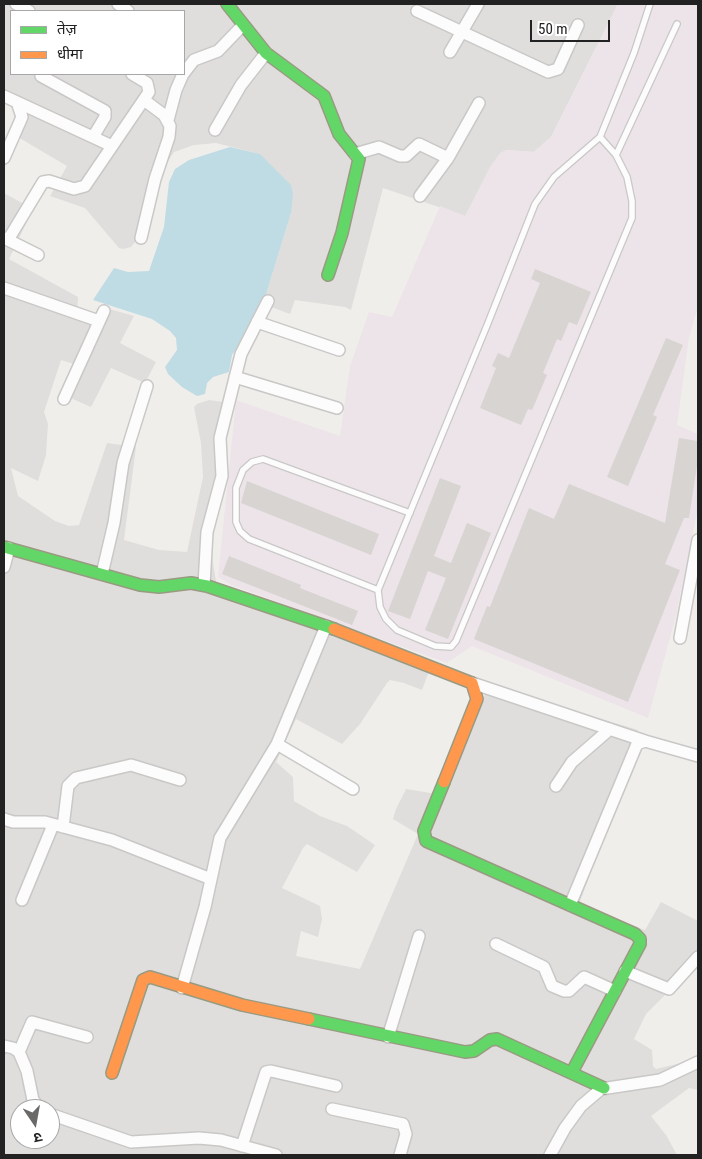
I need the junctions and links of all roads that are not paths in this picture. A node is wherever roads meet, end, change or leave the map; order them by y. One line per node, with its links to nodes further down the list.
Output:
1 (16, 4): 5 (street)
2 (227, 4): 8 (street)
3 (478, 4): 10 (street)
4 (650, 4): 24 (lane)
5 (27, 10)
6 (417, 11): 10 (street)
7 (677, 24): 27 (lane)
8 (243, 25): 12 (street); 13 (street)
9 (578, 25): 10 (street)
10 (462, 32): 11 (street)
11 (450, 52)
12 (266, 53): 22 (street); 26 (street)
13 (185, 71)
14 (134, 75): 18 (street)
15 (182, 75): 21 (street)
16 (41, 76): 23 (street)
17 (4, 96): 19 (street)
18 (144, 100): 21 (street); 25 (street)
19 (17, 102): 23 (street); 28 (street)
20 (479, 103): 29 (street)
21 (168, 120): 31 (street)
22 (215, 130)
23 (93, 137): 25 (street)
24 (600, 137): 27 (lane); 43 (lane)
25 (112, 146): 32 (street)
26 (355, 154): 29 (street); 34 (street)
27 (616, 155): 49 (lane)
28 (4, 158)
29 (448, 158): 30 (street)
30 (420, 196)
31 (141, 238)
32 (6, 239): 33 (street)
33 (38, 255)
34 (328, 275)
35 (4, 288): 41 (street)
36 (268, 301): 37 (street)
37 (257, 322): 38 (street); 39 (street)
38 (339, 350)
39 (235, 377): 42 (street); 48 (street)
40 (148, 386): 47 (street)
41 (64, 399)
42 (338, 408)
43 (410, 513): 49 (lane); 49 (lane)
44 (698, 540): 51 (street)
45 (6, 548): 46 (street); 47 (street)
46 (4, 567)
47 (102, 574): 48 (street)
48 (204, 585): 50 (street)
49 (378, 590)
50 (326, 626): 52 (street); 55 (street)
51 (680, 638)
52 (472, 683): 53 (street); 64 (street)
53 (610, 729): 54 (street); 58 (street)
54 (645, 741): 56 (street); 64 (street)
55 (277, 744): 59 (street); 62 (street)
56 (698, 756)
57 (180, 780): 61 (street)
58 (556, 786)
59 (353, 789)
60 (4, 819): 61 (street)
61 (58, 826): 62 (street); 63 (street)
62 (211, 879): 69 (street)
63 (22, 900)
64 (570, 904): 68 (street)
65 (419, 936): 72 (street)
66 (496, 944): 70 (street)
67 (698, 957): 68 (street)
68 (625, 971): 70 (street)
69 (182, 988): 72 (street); 77 (street)
70 (615, 991): 76 (street)
71 (87, 1037): 74 (street)
72 (388, 1037): 76 (street)
73 (4, 1046): 74 (street)
74 (19, 1052): 80 (street)
75 (698, 1062): 79 (street)
76 (572, 1072): 79 (street)
77 (112, 1073)
78 (336, 1086): 83 (street)
79 (604, 1088): 86 (street)
80 (34, 1099)
81 (332, 1109): 85 (street)
82 (60, 1117): 83 (street)
83 (242, 1146): 84 (street)
84 (276, 1155)
85 (400, 1155)
86 (550, 1155)

